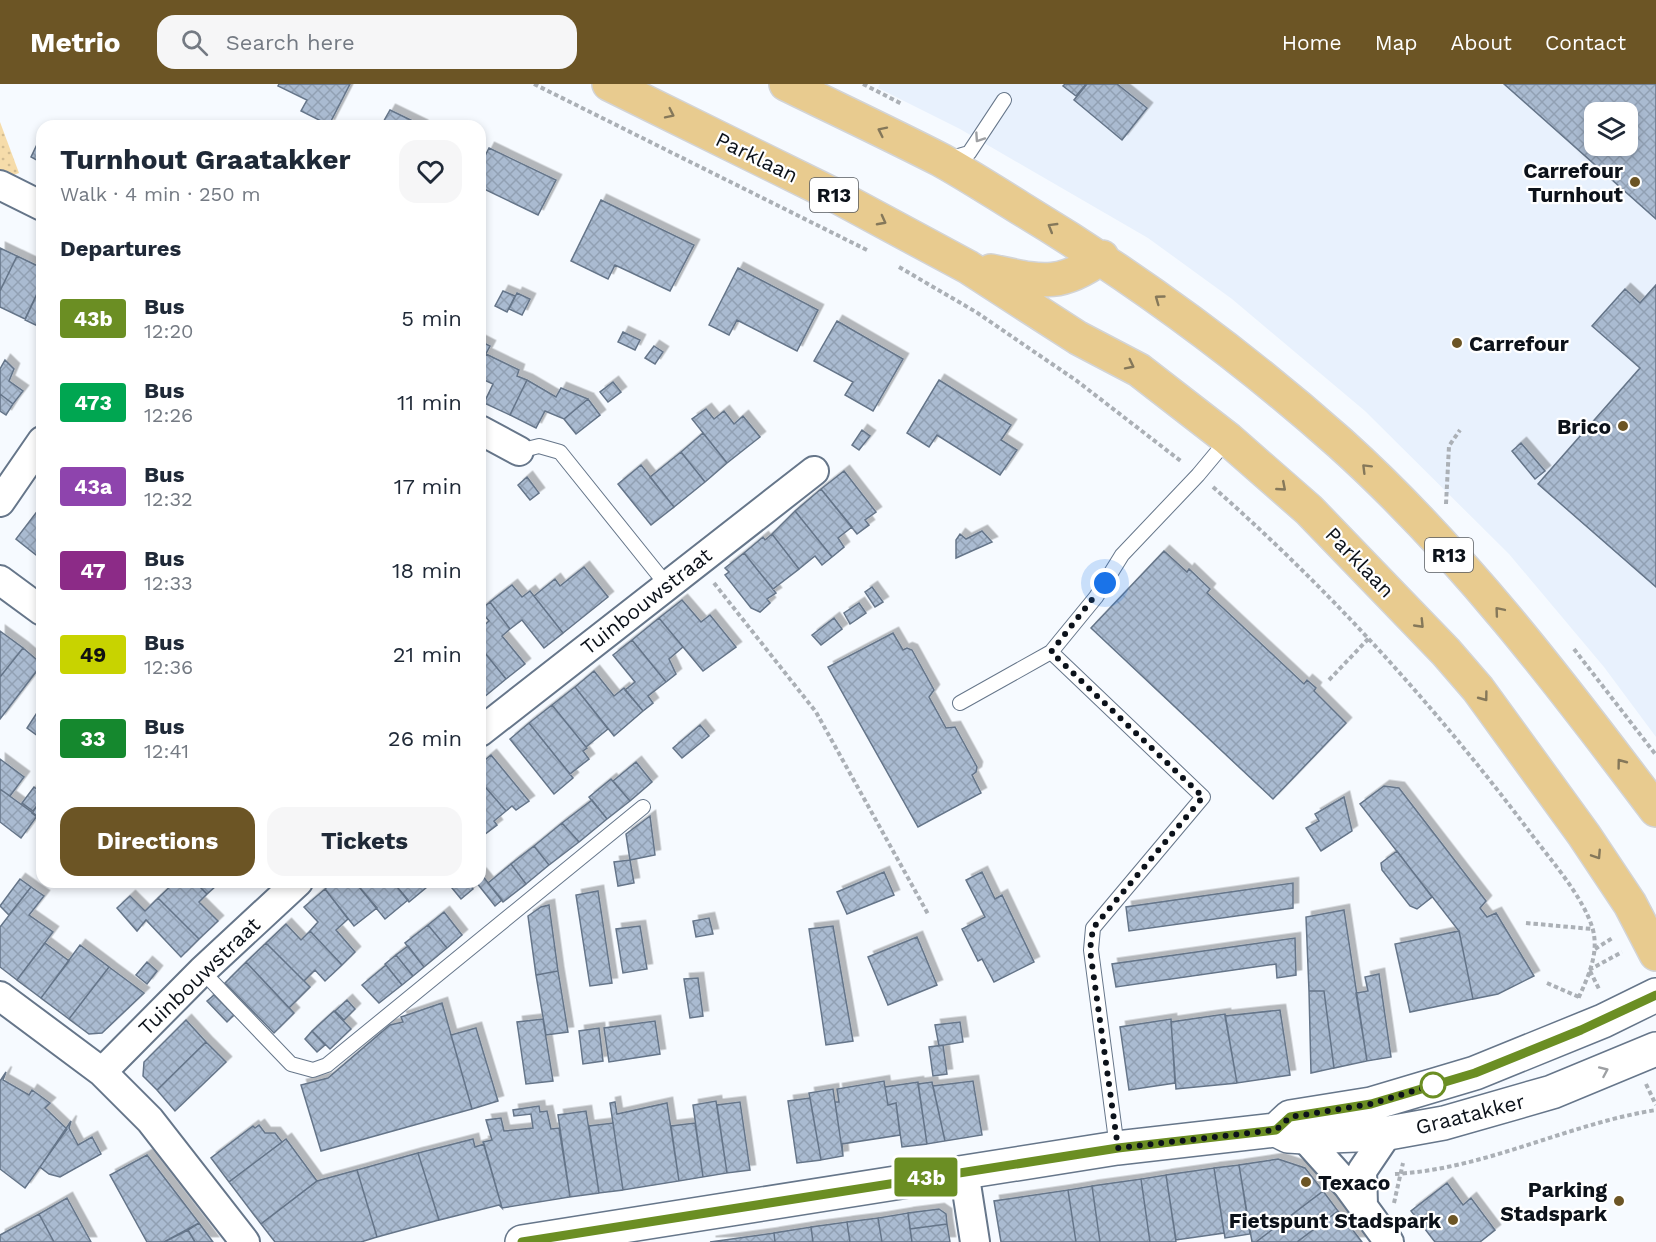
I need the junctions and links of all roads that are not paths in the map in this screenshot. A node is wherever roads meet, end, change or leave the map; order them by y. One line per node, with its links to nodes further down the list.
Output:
1 (609, 84): 8 (main road, Parklaan / R13, one-way to 8)
2 (786, 84): 4 (main road, R13, one-way to 2)
3 (1004, 100): 4 (lane, one-way to 4)
4 (943, 161): 7 (main road, R13, one-way to 4)
5 (0, 185): 6 (street)
6 (36, 203)
7 (1102, 257): 8 (main road, Parklaan); 22 (main road, R13, one-way to 7)
8 (968, 267): 10 (main road, Parklaan / R13, one-way to 10)
9 (486, 433): 12 (street)
10 (1228, 439): 18 (lane); 24 (main road, Parklaan / R13, one-way to 24)
11 (36, 450): 14 (street)
12 (519, 451): 16 (lane)
13 (814, 471): 16 (street, Tuinbouwstraat)
14 (0, 502)
15 (0, 580): 17 (street)
16 (666, 584): 20 (street, Tuinbouwstraat)
17 (36, 607)
18 (1051, 652): 19 (lane); 32 (lane)
19 (960, 703)
20 (486, 727)
21 (643, 807): 25 (lane)
22 (1656, 810)
23 (292, 888): 25 (street, Tuinbouwstraat)
24 (1656, 954)
25 (202, 971): 29 (street, Tuinbouwstraat)
26 (1656, 995): 30 (street, Graatakker)
27 (0, 996): 29 (street)
28 (1656, 1049): 31 (street, Graatakker, one-way to 28)
29 (102, 1072): 35 (street)
30 (1290, 1133): 31 (street, Graatakker); 32 (street, Graatakker); 34 (street)
31 (1387, 1134): 34 (street)
32 (1118, 1148): 33 (street, Graatakker)
33 (964, 1171): 36 (street, Graatakker); 37 (street)
34 (1363, 1205): 38 (street)
35 (245, 1242)
36 (522, 1242)
37 (975, 1242)
38 (1389, 1242)

